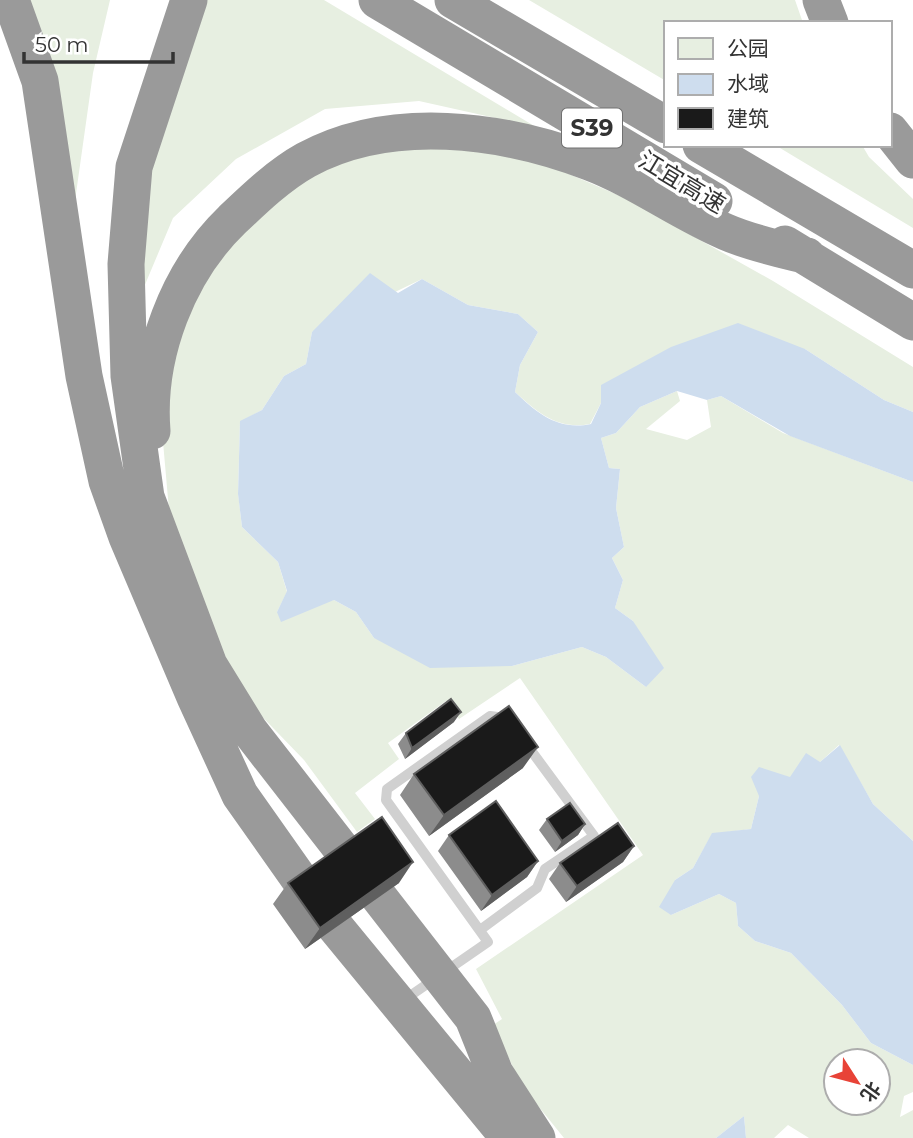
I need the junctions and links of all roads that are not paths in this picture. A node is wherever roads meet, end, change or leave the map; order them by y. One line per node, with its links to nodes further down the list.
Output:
1 (11, 0): 17 (highway)
2 (170, 0): 13 (highway)
3 (190, 0): 13 (highway)
4 (377, 0): 12 (highway, 江宜高速 / S39)
5 (453, 0): 8 (highway, 江宜高速 / S39)
6 (821, 0): 7 (highway)
7 (829, 21)
8 (664, 124)
9 (892, 134): 11 (highway)
10 (704, 147): 14 (highway, 江宜高速)
11 (913, 160)
12 (807, 256): 15 (highway, 江宜高速 / S39); 16 (highway)
13 (118, 262): 16 (highway); 17 (highway)
14 (913, 270)
15 (913, 321)
16 (174, 573): 21 (highway)
17 (195, 697): 22 (highway)
18 (516, 730): 20 (lane)
19 (524, 740): 20 (lane)
20 (480, 930): 21 (lane)
21 (440, 975): 22 (lane); 23 (highway)
22 (398, 1004): 23 (highway)
23 (529, 1135)

